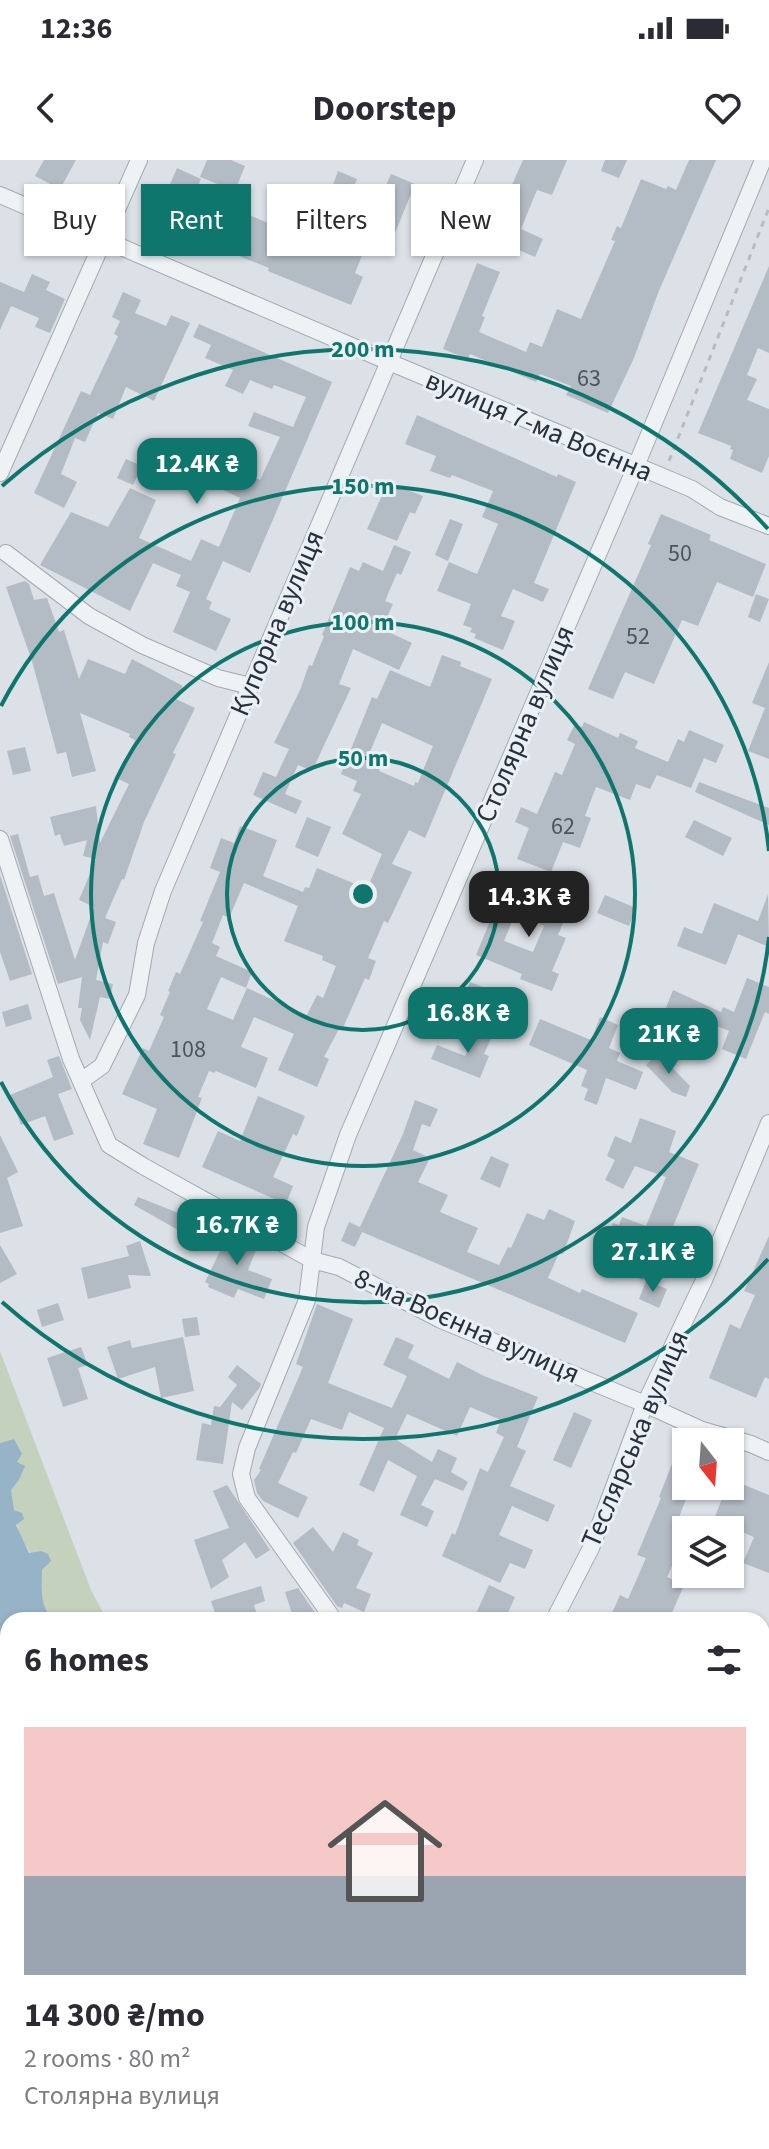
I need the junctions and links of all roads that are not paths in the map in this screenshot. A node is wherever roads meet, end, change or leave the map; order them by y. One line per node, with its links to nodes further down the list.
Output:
1 (139, 160): 4 (street)
2 (475, 160): 9 (street, Купорна вулиця)
3 (763, 160): 10 (street, Столярна вулиця)
4 (125, 194)
5 (0, 195): 6 (street, вулиця 7-ма Воєнна)
6 (24, 205)
7 (125, 247): 9 (street, вулиця 7-ма Воєнна)
8 (98, 256): 11 (street)
9 (389, 362): 10 (street, вулиця 7-ма Воєнна); 14 (street, Купорна вулиця)
10 (636, 466): 12 (street, вулиця 7-ма Воєнна); 18 (street, Столярна вулиця)
11 (0, 473)
12 (769, 526)
13 (6, 553): 14 (street)
14 (250, 686): 16 (street, Купорна вулиця)
15 (0, 839): 16 (street, 8-ма Воєнна вулиця)
16 (81, 1081): 18 (street, 8-ма Воєнна вулиця)
17 (769, 1123): 19 (street, Теслярська вулиця)
18 (312, 1260): 19 (street, 8-ма Воєнна вулиця); 21 (street, Столярна вулиця)
19 (645, 1404): 20 (street, 8-ма Воєнна вулиця); 22 (street, Теслярська вулиця)
20 (769, 1452)
21 (328, 1612)
22 (558, 1612)

